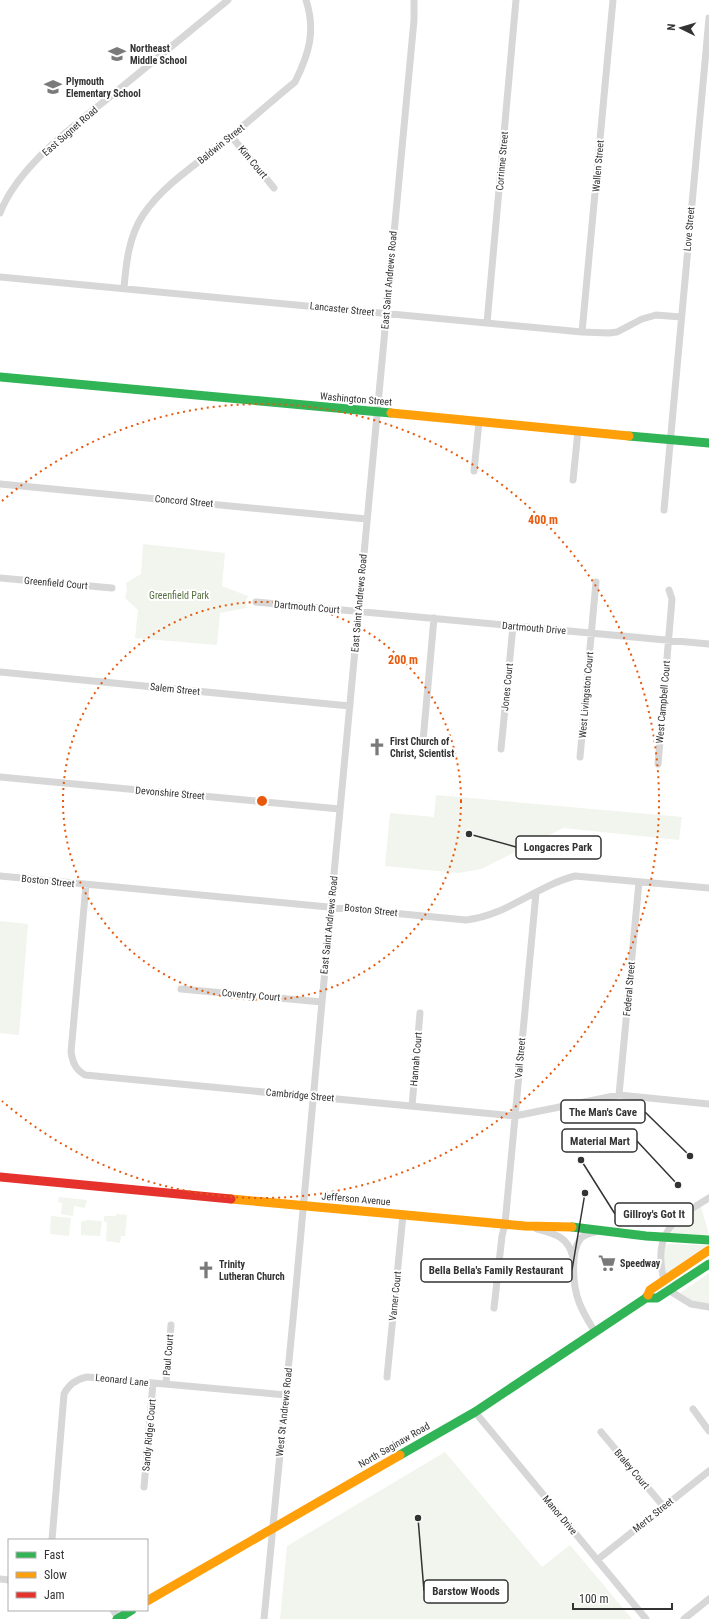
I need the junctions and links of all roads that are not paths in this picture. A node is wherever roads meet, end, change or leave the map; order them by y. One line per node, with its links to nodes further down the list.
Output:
1 (228, 0): 9 (street, East Sugnet Road)
2 (306, 0): 7 (street, Baldwin Street)
3 (414, 0): 12 (street, East Saint Andrews Road)
4 (516, 0): 14 (street, Corrinne Street)
5 (613, 0): 15 (street, Wallen Street)
6 (709, 18): 13 (street, Love Street)
7 (231, 136): 8 (street, Kim Court); 11 (street, Baldwin Street)
8 (274, 188)
9 (0, 213)
10 (0, 277): 11 (street, Lancaster Street)
11 (124, 288): 12 (street, Lancaster Street)
12 (386, 314): 14 (street, Lancaster Street); 17 (street, East Saint Andrews Road)
13 (681, 317): 15 (street, Lancaster Street); 20 (street, Love Street)
14 (487, 323): 15 (street, Lancaster Street)
15 (582, 332)
16 (0, 377): 17 (street, Washington Street)
17 (377, 412): 18 (street, Washington Street); 26 (street, East Saint Andrews Road)
18 (479, 422): 19 (street, Washington Street); 22 (street)
19 (578, 431): 20 (street, Washington Street); 23 (street)
20 (669, 440): 21 (street, Washington Street); 25 (street, Love Street)
21 (709, 443)
22 (474, 470)
23 (573, 480)
24 (0, 484): 26 (street, Concord Street)
25 (664, 510)
26 (367, 519): 32 (street, East Saint Andrews Road)
27 (0, 578): 29 (street, Greenfield Court)
28 (596, 582): 35 (street, West Livingston Court)
29 (112, 588)
30 (669, 590): 36 (street, West Campbell Court)
31 (256, 602): 32 (street, Dartmouth Court)
32 (359, 611): 33 (street, Dartmouth Drive); 39 (street, East Saint Andrews Road)
33 (434, 618): 34 (street, Dartmouth Drive); 40 (street)
34 (514, 626): 35 (street, Dartmouth Drive); 41 (street, Jones Court)
35 (591, 633): 36 (street, Dartmouth Drive); 42 (street, West Livingston Court)
36 (669, 641): 37 (street, Dartmouth Drive); 43 (street, West Campbell Court)
37 (709, 644)
38 (0, 672): 39 (street, Salem Street)
39 (350, 706): 45 (street, East Saint Andrews Road)
40 (424, 741)
41 (501, 749)
42 (580, 757)
43 (658, 764)
44 (0, 777): 45 (street, Devonshire Street)
45 (340, 809): 51 (street, East Saint Andrews Road)
46 (0, 876): 48 (street, Boston Street)
47 (639, 882): 49 (street, Boston Street); 50 (street, Boston Street); 55 (street, Federal Street)
48 (86, 885): 51 (street, Boston Street); 56 (street, Cambridge Street)
49 (709, 888)
50 (536, 893): 51 (street, Boston Street); 59 (street, Vail Street)
51 (331, 906): 53 (street, East Saint Andrews Road)
52 (181, 989): 53 (street, Coventry Court)
53 (322, 1002): 56 (street, East Saint Andrews Road)
54 (420, 1013): 58 (street, Hannah Court)
55 (619, 1095): 57 (street, Cambridge Street); 59 (street, Cambridge Street)
56 (313, 1096): 58 (street, Cambridge Street); 62 (street, East Saint Andrews Road)
57 (709, 1104)
58 (412, 1106): 59 (street, Cambridge Street)
59 (515, 1116): 64 (street, Vail Street)
60 (0, 1177): 62 (street, Jefferson Avenue)
61 (709, 1198): 67 (street)
62 (304, 1205): 63 (street, Jefferson Avenue); 82 (street, West St Andrews Road)
63 (403, 1215): 64 (street, Jefferson Avenue); 79 (street, Varner Court)
64 (505, 1224): 65 (street, Jefferson Avenue); 76 (street, Vail Street)
65 (525, 1226): 66 (street, Jefferson Avenue); 71 (street)
66 (600, 1231): 67 (street, Jefferson Avenue); 71 (street)
67 (663, 1238): 68 (street, Jefferson Avenue); 72 (street)
68 (709, 1240)
69 (709, 1250): 72 (street, North Saginaw Road)
70 (709, 1264): 73 (street, North Saginaw Road)
71 (574, 1265): 78 (street)
72 (664, 1280): 74 (street, North Saginaw Road)
73 (670, 1291): 74 (street, North Saginaw Road); 75 (street)
74 (646, 1298): 78 (street, North Saginaw Road)
75 (709, 1307)
76 (494, 1308)
77 (171, 1325): 81 (street, Paul Court)
78 (595, 1332): 84 (street, North Saginaw Road)
79 (388, 1377)
80 (153, 1383): 81 (street, Leonard Lane); 88 (street, Sandy Ridge Court); 91 (street, Leonard Lane)
81 (166, 1384): 82 (street, Leonard Lane)
82 (286, 1395): 90 (street, West St Andrews Road)
83 (693, 1409): 85 (street)
84 (475, 1412): 90 (street, North Saginaw Road); 92 (street, Manor Drive)
85 (709, 1431)
86 (601, 1432): 89 (street, Braley Court)
87 (709, 1471): 89 (street, Mertz Street)
88 (144, 1487)
89 (664, 1507): 92 (street, Mertz Street)
90 (273, 1528): 94 (street, North Saginaw Road); 97 (street, West St Andrews Road)
91 (52, 1539)
92 (597, 1560): 98 (street, Manor Drive)
93 (709, 1599): 99 (street)
94 (148, 1600)
95 (130, 1611): 96 (street)
96 (117, 1619)
97 (264, 1619)
98 (646, 1619)
99 (684, 1619)

